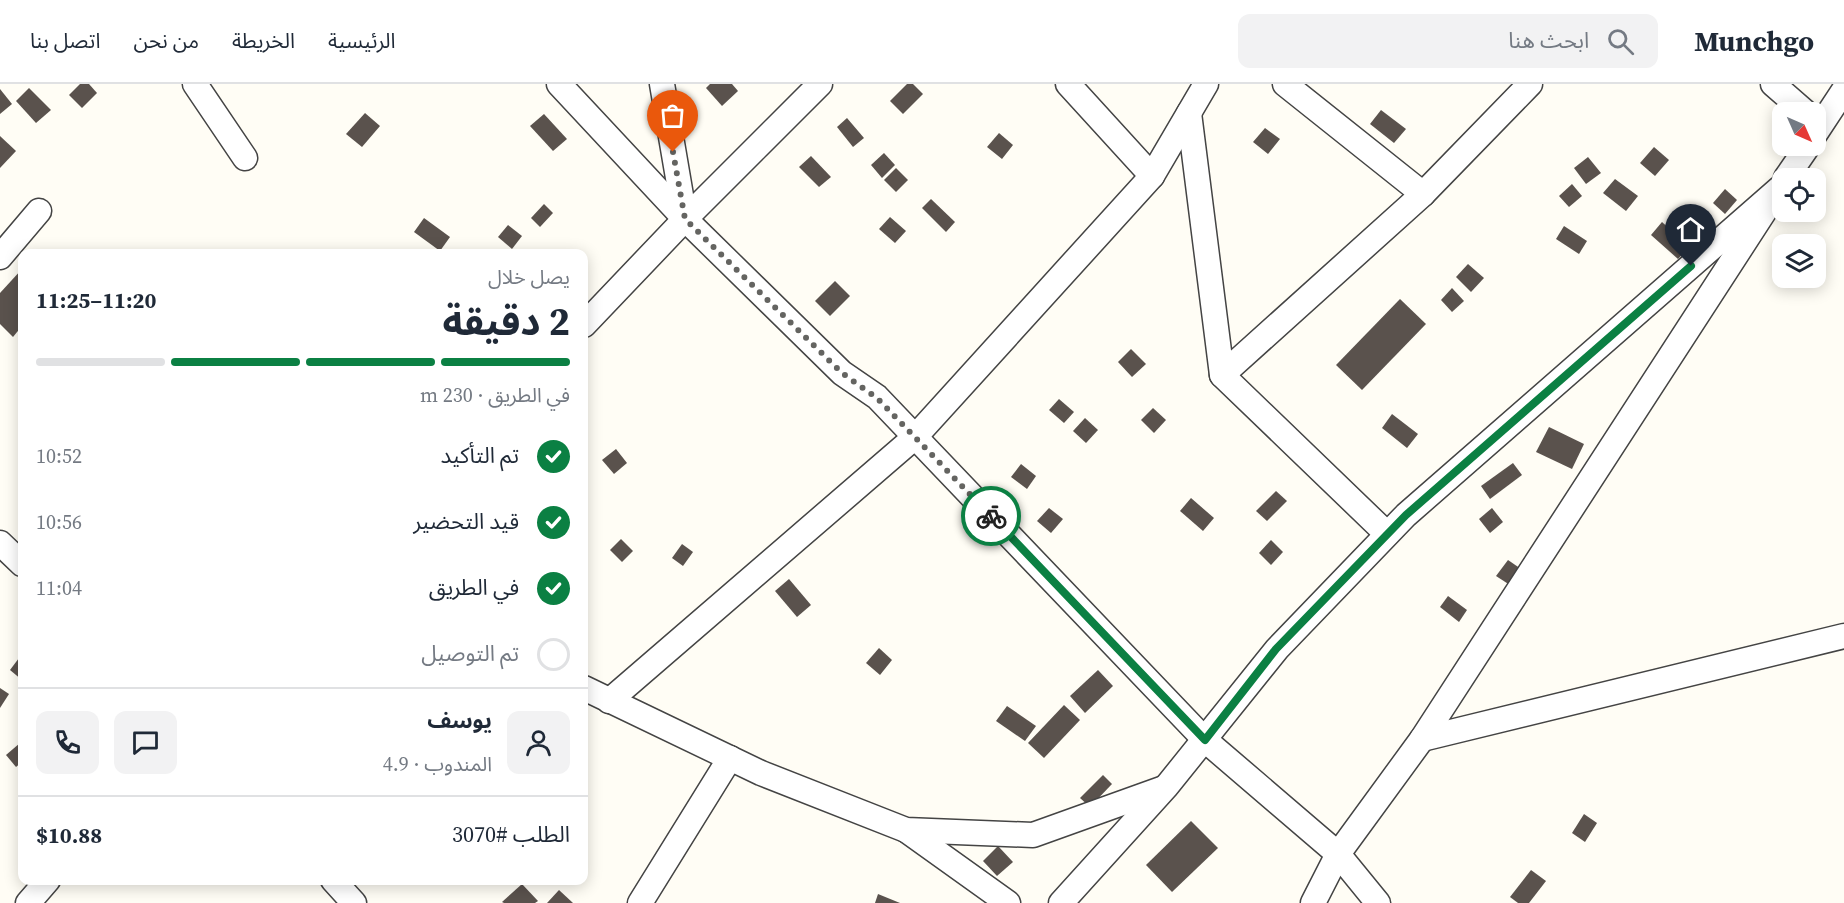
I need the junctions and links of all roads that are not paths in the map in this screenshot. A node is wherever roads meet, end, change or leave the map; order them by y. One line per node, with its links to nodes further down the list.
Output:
1 (195, 84): 14 (street)
2 (559, 84): 20 (street)
3 (662, 84): 20 (street)
4 (820, 84): 20 (street)
5 (1068, 84): 15 (street)
6 (1206, 84): 13 (street)
7 (1285, 84): 16 (street)
8 (1530, 84): 16 (street)
9 (1773, 84): 11 (street)
10 (1844, 90): 12 (street)
11 (1789, 102)
12 (1826, 112)
13 (1189, 113): 15 (street); 23 (street)
14 (245, 158)
15 (1152, 176): 24 (street)
16 (1423, 194): 23 (street)
17 (1772, 194): 25 (street)
18 (1772, 201): 31 (street)
19 (39, 211): 21 (street)
20 (685, 219): 22 (street); 24 (street)
21 (0, 258)
22 (588, 321)
23 (1222, 375): 25 (street)
24 (915, 437): 30 (street); 32 (street)
25 (1387, 534): 32 (street)
26 (0, 543): 27 (street)
27 (18, 560)
28 (1844, 636): 31 (street)
29 (588, 690): 30 (street)
30 (609, 701): 33 (street)
31 (1422, 739): 36 (street)
32 (1205, 740): 34 (street); 36 (street)
33 (730, 758): 35 (street); 41 (street)
34 (1167, 787): 35 (street); 43 (street)
35 (906, 830): 42 (street)
36 (1338, 854): 44 (street); 45 (street)
37 (44, 885): 39 (street)
38 (338, 885): 40 (street)
39 (28, 903)
40 (354, 903)
41 (640, 903)
42 (1008, 903)
43 (1061, 903)
44 (1313, 903)
45 (1378, 903)

